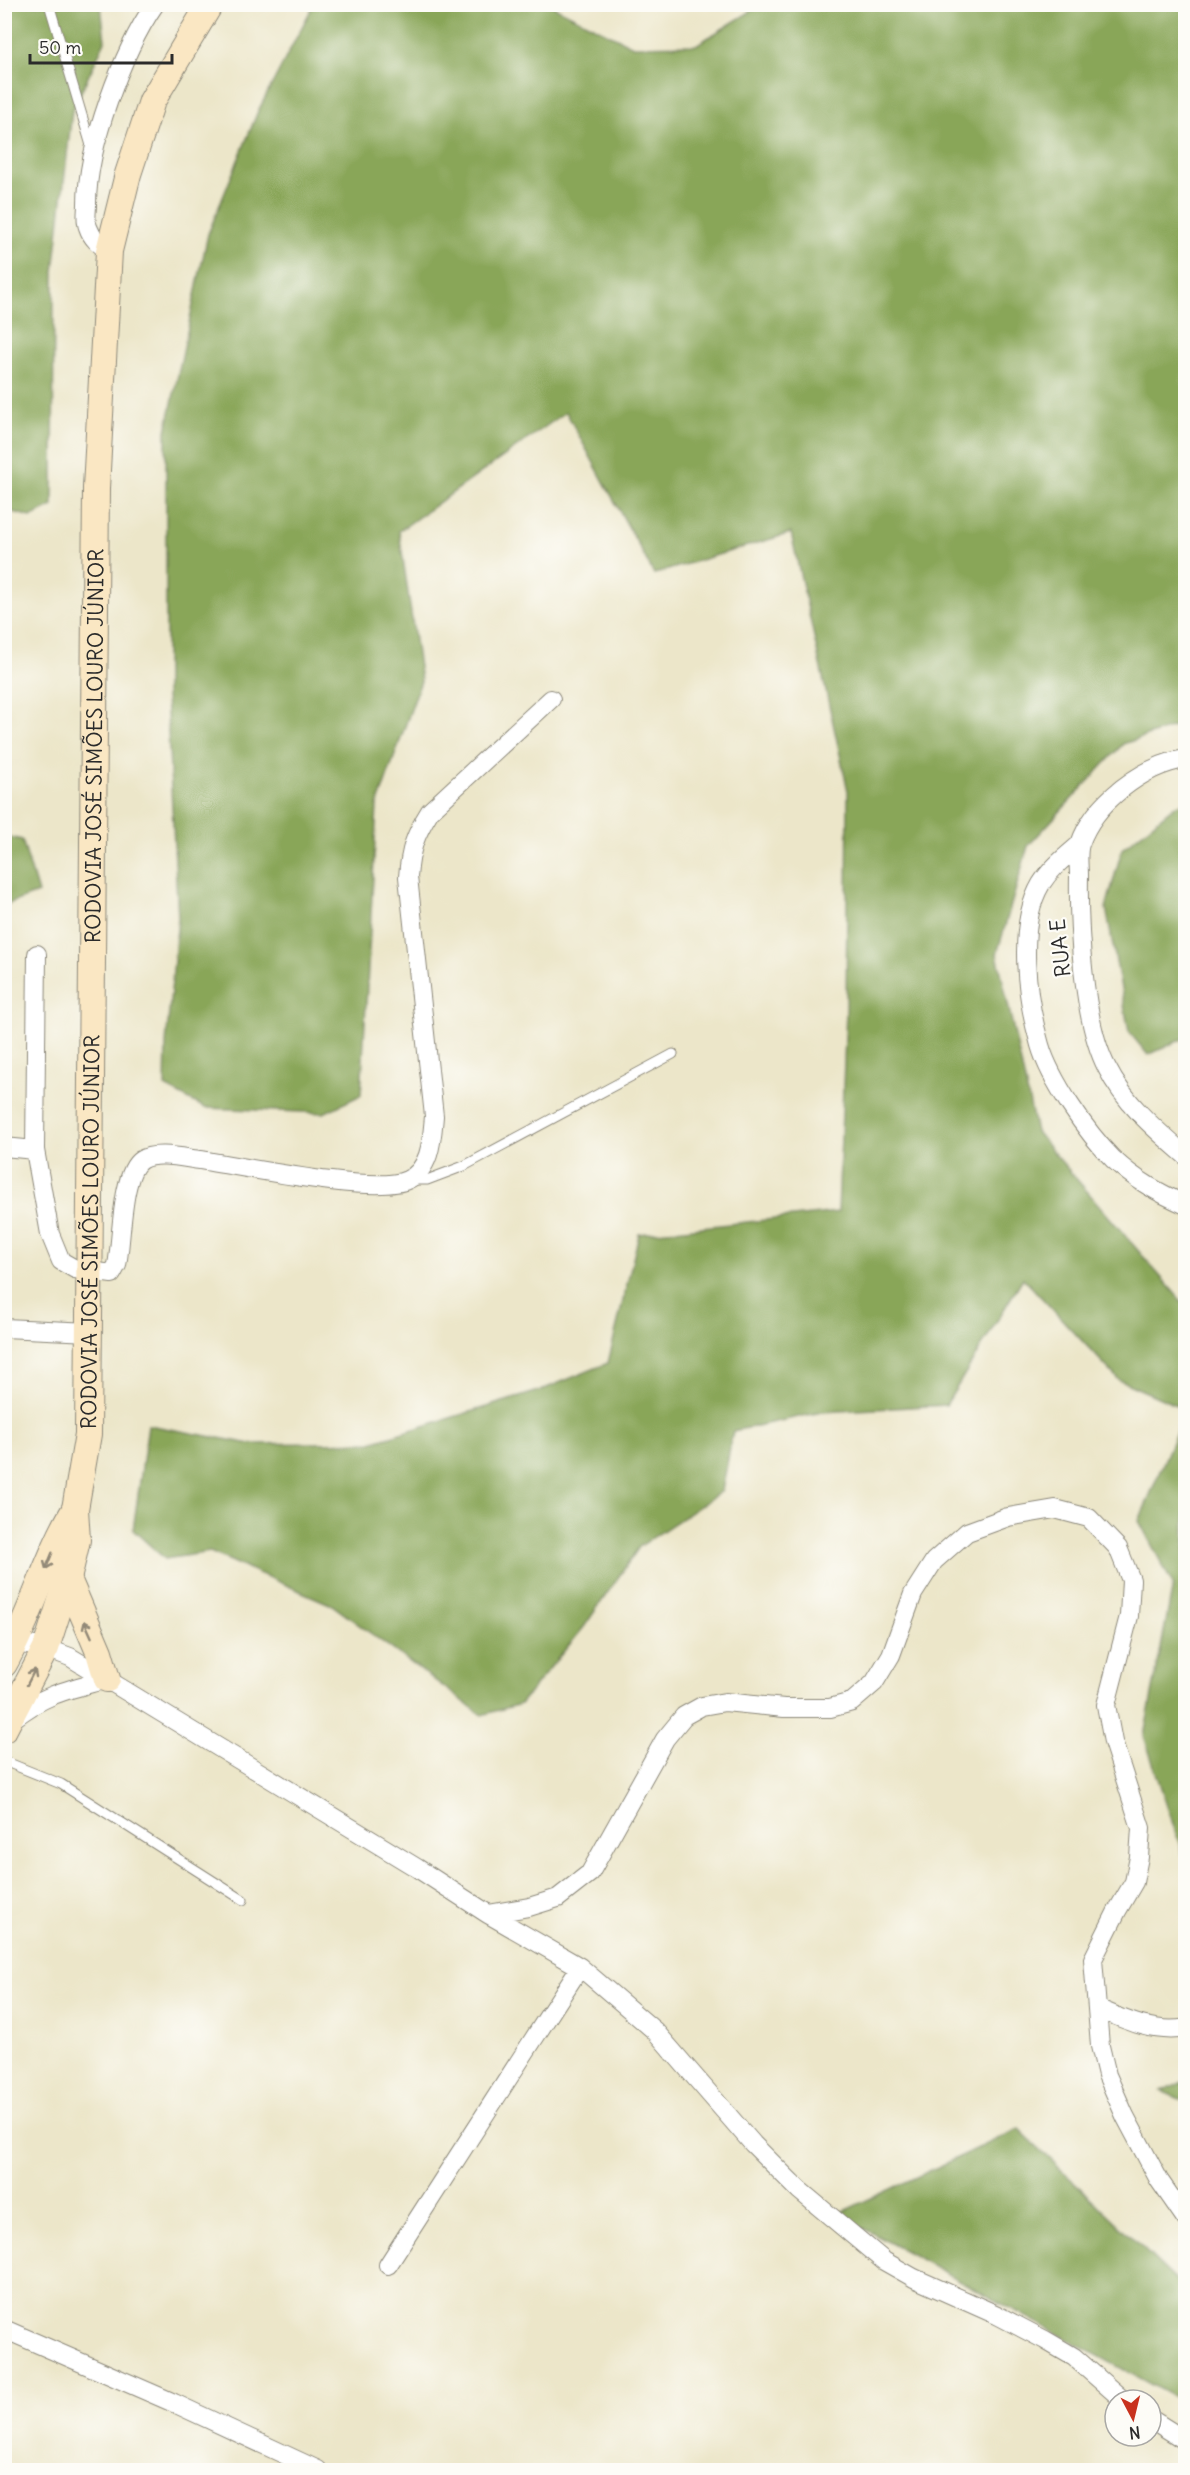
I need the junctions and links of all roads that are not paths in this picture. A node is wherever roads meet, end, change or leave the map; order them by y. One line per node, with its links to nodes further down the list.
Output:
1 (49, 4): 4 (lane)
2 (154, 4): 4 (street)
3 (210, 4): 5 (main road, RODOVIA JOSÉ SIMÕES LOURO JÚNIOR)
4 (92, 152): 5 (street)
5 (109, 251): 16 (main road, RODOVIA JOSÉ SIMÕES LOURO JÚNIOR)
6 (551, 699): 14 (street)
7 (1185, 759): 8 (street)
8 (1079, 845): 13 (street, RUA E); 15 (street)
9 (37, 954): 12 (street)
10 (674, 1054): 14 (lane)
11 (4, 1147): 12 (street)
12 (35, 1150): 16 (street)
13 (1185, 1156)
14 (408, 1180): 16 (street)
15 (1185, 1205)
16 (91, 1273): 18 (main road, RODOVIA JOSÉ SIMÕES LOURO JÚNIOR)
17 (4, 1328): 18 (street)
18 (90, 1332): 19 (main road, RODOVIA JOSÉ SIMÕES LOURO JÚNIOR)
19 (75, 1509): 20 (main road, RODOVIA JOSÉ SIMÕES LOURO JÚNIOR); 22 (main road, RODOVIA JOSÉ SIMÕES LOURO JÚNIOR, one-way to 22)
20 (69, 1579): 21 (main road, RODOVIA JOSÉ SIMÕES LOURO JÚNIOR); 23 (main road, one-way to 20)
21 (46, 1648): 22 (street); 23 (street); 24 (main road, RODOVIA JOSÉ SIMÕES LOURO JÚNIOR, one-way to 21)
22 (8, 1654)
23 (107, 1679): 24 (street); 27 (street)
24 (6, 1725)
25 (4, 1761): 26 (lane)
26 (243, 1900)
27 (488, 1914): 28 (street); 29 (street)
28 (580, 1967): 32 (street); 34 (street)
29 (1097, 2008): 30 (street); 31 (street)
30 (1185, 2028)
31 (1185, 2219)
32 (388, 2265)
33 (4, 2329): 37 (street)
34 (1109, 2388)
35 (1163, 2427): 36 (street)
36 (1185, 2441)
37 (318, 2470)

